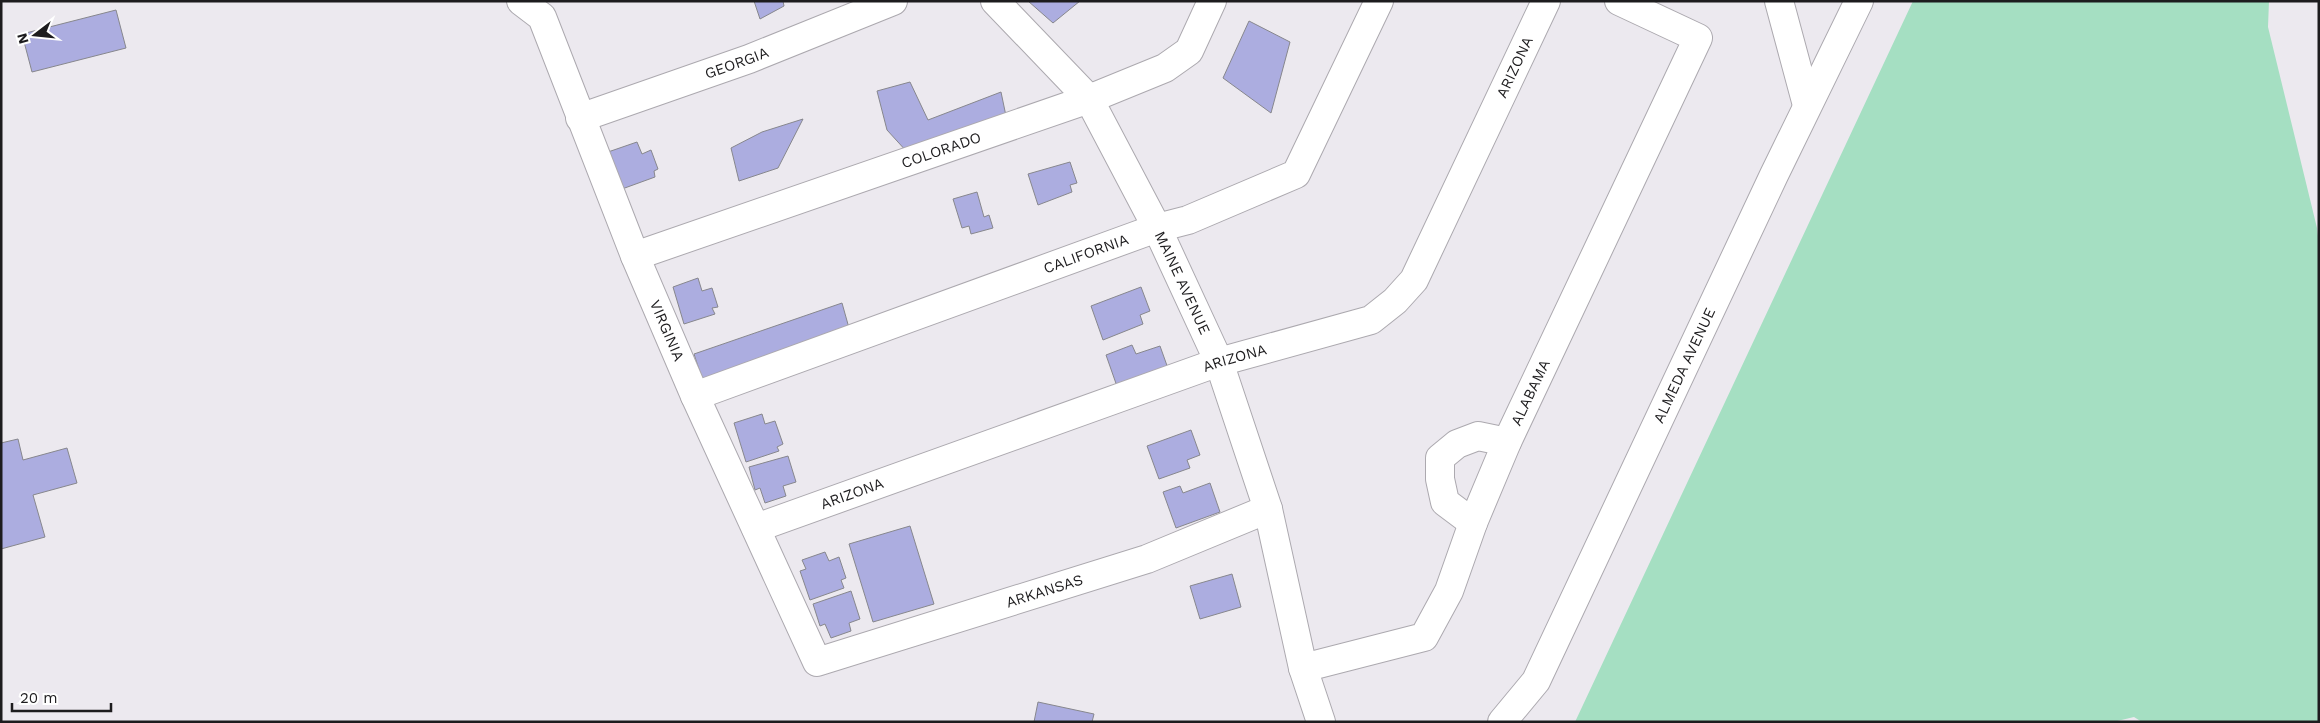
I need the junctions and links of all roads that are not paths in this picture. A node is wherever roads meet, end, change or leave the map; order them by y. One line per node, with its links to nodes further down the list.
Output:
1 (521, 1): 12 (street, VIRGINIA)
2 (893, 1): 12 (street, GEORGIA)
3 (996, 1): 10 (street, MAINE AVENUE)
4 (1212, 1): 10 (street, COLORADO)
5 (1379, 1): 13 (street, CALIFORNIA)
6 (1546, 1): 15 (street, ARIZONA)
7 (1619, 1): 17 (street, ALABAMA)
8 (1779, 1): 11 (street)
9 (1859, 1): 11 (street, ALMEDA AVENUE)
10 (1089, 99): 13 (street, MAINE AVENUE); 14 (street, COLORADO)
11 (1807, 106): 24 (street, ALMEDA AVENUE)
12 (580, 118): 14 (street, VIRGINIA)
13 (1157, 228): 15 (street, MAINE AVENUE); 16 (street, CALIFORNIA)
14 (635, 256): 16 (street, VIRGINIA)
15 (1219, 362): 18 (street, MAINE AVENUE); 20 (street, ARIZONA)
16 (695, 396): 20 (street, VIRGINIA)
17 (1507, 442): 19 (street, ALABAMA); 19 (street)
18 (1268, 509): 21 (street, ARKANSAS); 22 (street, MAINE AVENUE)
19 (1473, 524): 22 (street, ALABAMA)
20 (756, 528): 21 (street, VIRGINIA)
21 (817, 662)
22 (1303, 668): 23 (street, MAINE AVENUE)
23 (1321, 722)
24 (1502, 722)

